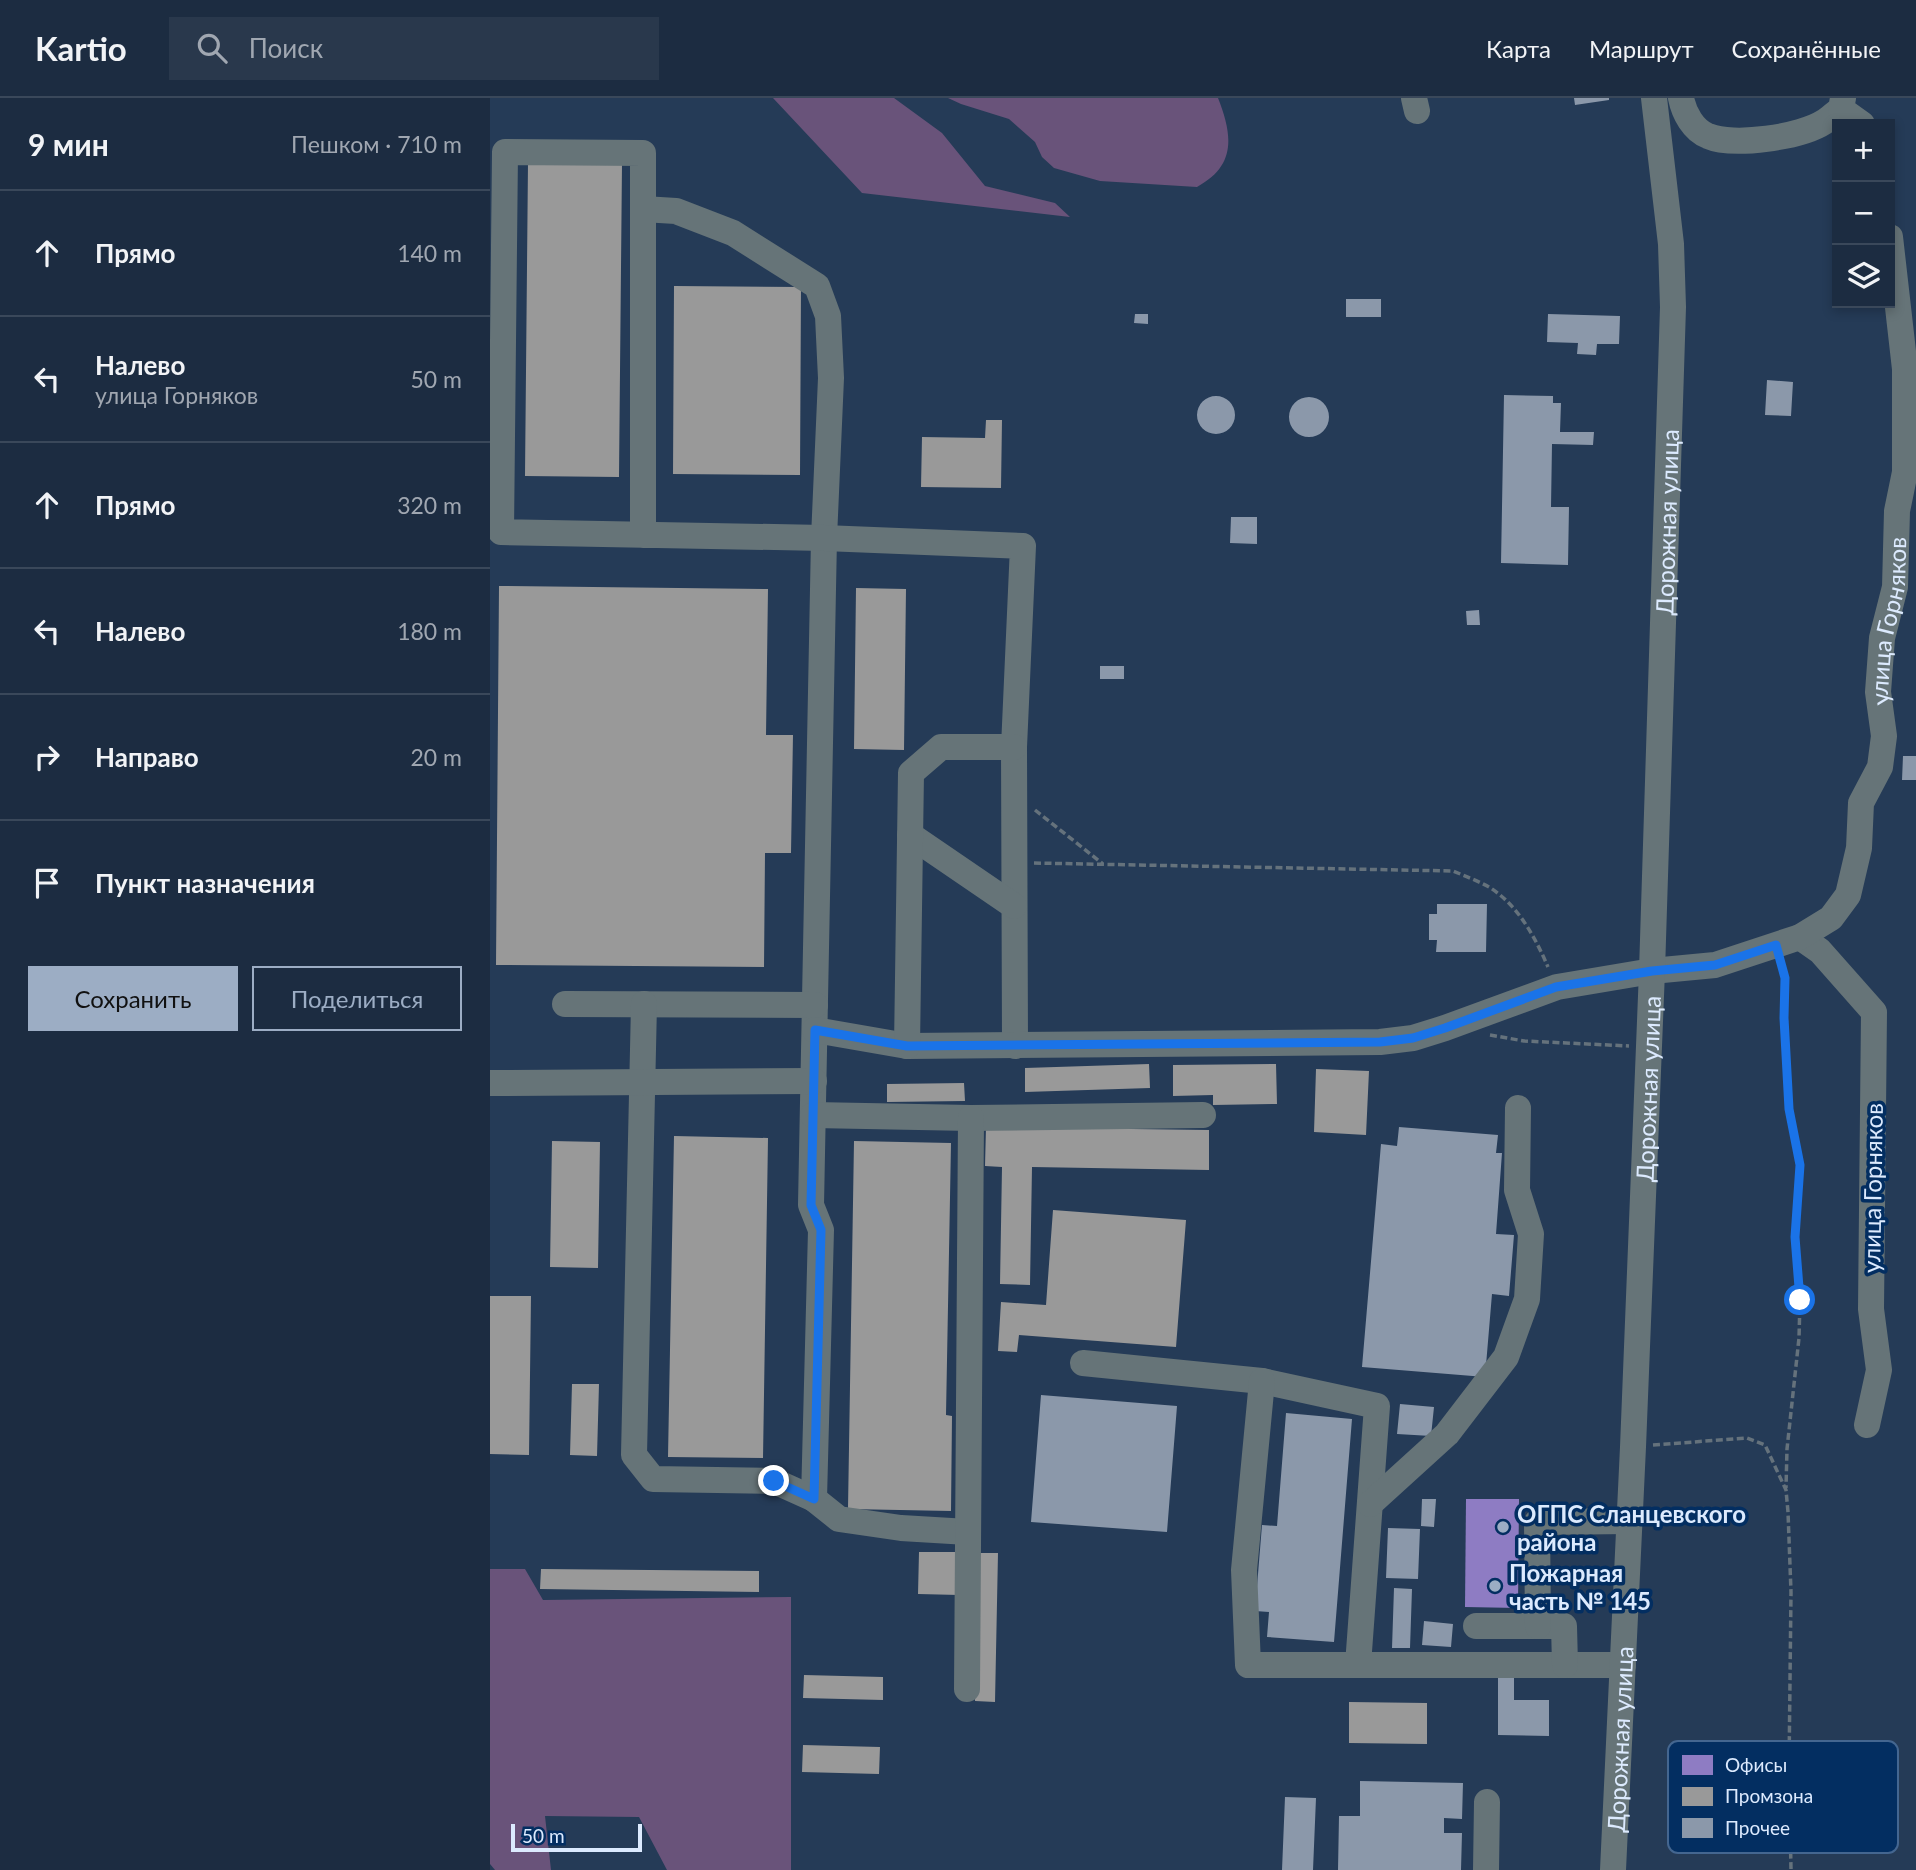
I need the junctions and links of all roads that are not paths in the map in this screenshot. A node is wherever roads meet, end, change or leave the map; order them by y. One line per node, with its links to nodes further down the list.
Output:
1 (1654, 98): 12 (street, Дорожная улица)
2 (1681, 98): 3 (street)
3 (1848, 110)
4 (643, 209): 6 (street); 6 (street); 7 (street)
5 (1891, 245): 11 (street, улица Горняков)
6 (643, 535): 7 (street)
7 (824, 538): 8 (street); 15 (street)
8 (1014, 747): 9 (street); 10 (street)
9 (910, 835): 10 (street); 16 (street)
10 (1014, 905): 17 (street)
11 (1788, 941): 12 (street, улица Горняков); 27 (street, улица Горняков)
12 (1652, 971): 17 (street, улица Горняков); 30 (street, Дорожная улица)
13 (565, 1004): 14 (street, улица Горняков)
14 (644, 1004): 15 (street, улица Горняков); 19 (street)
15 (815, 1017): 16 (street, улица Горняков); 18 (street)
16 (907, 1046): 17 (street, улица Горняков)
17 (1015, 1046)
18 (814, 1081): 19 (street); 22 (street)
19 (642, 1082): 20 (street); 28 (street)
20 (490, 1083)
21 (1518, 1108): 29 (street)
22 (813, 1115): 24 (street); 28 (street)
23 (1203, 1115): 24 (street)
24 (971, 1118): 31 (street)
25 (1083, 1363): 26 (street)
26 (1262, 1381): 29 (street); 34 (street)
27 (1867, 1425)
28 (814, 1499): 31 (street)
29 (1370, 1504): 34 (street)
30 (1629, 1521): 33 (street); 36 (street, Дорожная улица)
31 (968, 1532): 37 (street)
32 (1476, 1626): 33 (street)
33 (1538, 1626): 35 (street)
34 (1358, 1665): 35 (street)
35 (1564, 1665): 36 (street)
36 (1623, 1665): 40 (street, Дорожная улица)
37 (967, 1689)
38 (1488, 1802): 39 (street)
39 (1486, 1870)
40 (1613, 1870)

